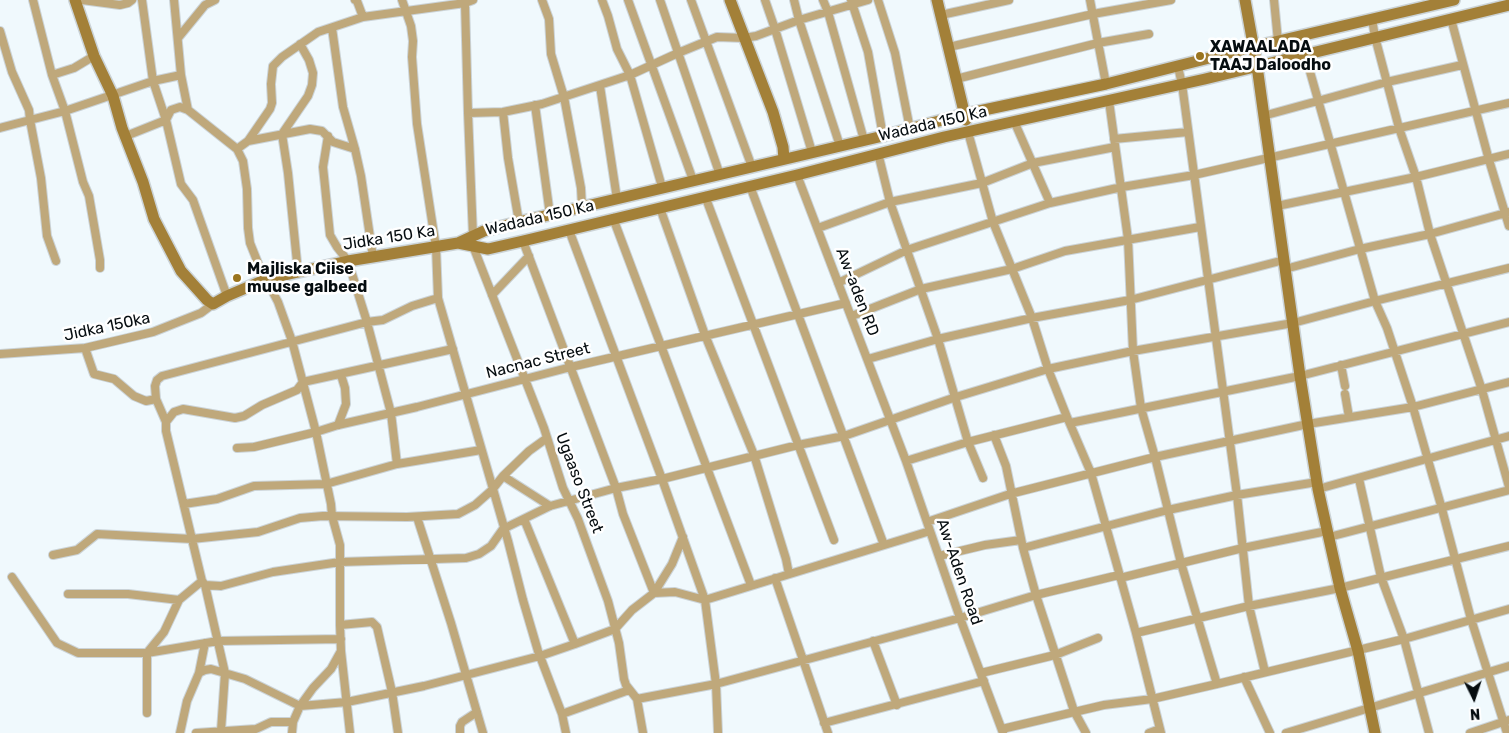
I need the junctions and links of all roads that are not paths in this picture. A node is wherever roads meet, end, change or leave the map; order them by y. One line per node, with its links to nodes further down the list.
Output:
1 (33, 0): 59 (street)
2 (76, 0): 54 (street)
3 (82, 0): 4 (street)
4 (132, 0)
5 (142, 0): 63 (street)
6 (174, 0): 44 (street)
7 (215, 0): 44 (street)
8 (355, 0): 35 (street)
9 (402, 0): 31 (street)
10 (542, 0): 69 (street)
11 (602, 0): 61 (street)
12 (628, 0): 56 (street)
13 (660, 0): 52 (street)
14 (691, 0): 47 (street)
15 (730, 0): 45 (street)
16 (765, 0): 40 (street)
17 (794, 0): 38 (street)
18 (823, 0): 32 (street)
19 (868, 0): 29 (street)
20 (878, 0): 86 (street)
21 (937, 0): 34 (street)
22 (1010, 0): 34 (street)
23 (1090, 0): 33 (street)
24 (1171, 0): 33 (street)
25 (1244, 0): 51 (street)
26 (1274, 0): 46 (street)
27 (1454, 0): 36 (street, Wadada 150 Ka)
28 (469, 2): 31 (street); 78 (street, Ugaaso Street)
29 (852, 3): 32 (street); 92 (street)
30 (1509, 5): 37 (street, Wadada 150 Ka)
31 (406, 11): 35 (street); 140 (street)
32 (828, 12): 38 (street); 94 (street)
33 (1093, 14): 48 (street); 50 (street)
34 (941, 15): 50 (street)
35 (363, 17): 39 (street)
36 (1372, 19): 43 (street); 46 (street, Wadada 150 Ka)
37 (1450, 19): 43 (street, Wadada 150 Ka); 55 (street)
38 (799, 20): 40 (street); 97 (street)
39 (332, 28): 49 (street); 100 (street)
40 (775, 29): 45 (street); 101 (street)
41 (0, 31): 81 (street)
42 (1149, 34): 48 (street)
43 (1375, 37): 53 (street, Wadada 150 Ka); 64 (street)
44 (178, 38): 60 (street)
45 (744, 38): 47 (street); 105 (street)
46 (1278, 41): 51 (street, Wadada 150 Ka)
47 (705, 42): 52 (street); 108 (street)
48 (1098, 43): 62 (street); 65 (street)
49 (300, 44): 89 (street); 95 (street)
50 (949, 47): 62 (street)
51 (1253, 47): 57 (street); 58 (street, Wadada 150 Ka)
52 (678, 53): 56 (street); 109 (street)
53 (1305, 54): 57 (street, Wadada 150 Ka); 71 (street)
54 (94, 56): 59 (street); 68 (street)
55 (1462, 65): 64 (street); 75 (street)
56 (652, 66): 61 (street); 113 (street)
57 (1257, 66): 66 (street, Wadada 150 Ka); 80 (street)
58 (1178, 67): 65 (street, Wadada 150 Ka); 66 (street)
59 (52, 75): 76 (street)
60 (181, 75): 63 (street); 74 (street)
61 (630, 75): 67 (street); 117 (street)
62 (956, 79): 79 (street)
63 (153, 81): 68 (street); 82 (street)
64 (1387, 82): 71 (street); 85 (street)
65 (1106, 84): 79 (street, Wadada 150 Ka)
66 (1182, 84): 70 (street, Wadada 150 Ka); 88 (street)
67 (600, 86): 69 (street); 120 (street)
68 (112, 96): 76 (street); 90 (street)
69 (564, 97): 73 (street); 124 (street)
70 (1109, 101): 83 (street, Wadada 150 Ka); 93 (street)
71 (1319, 101): 80 (street); 96 (street)
72 (1509, 103): 75 (street)
73 (535, 105): 77 (street); 127 (street)
74 (188, 110): 82 (street); 99 (street)
75 (1475, 110): 85 (street); 106 (street)
76 (65, 111): 81 (street); 148 (street)
77 (503, 112): 78 (street); 129 (street)
78 (468, 113): 137 (street, Ugaaso Street)
79 (965, 114): 86 (street, Wadada 150 Ka); 87 (street)
80 (1263, 116): 104 (street)
81 (30, 120): 84 (street); 145 (street)
82 (166, 120): 90 (street); 158 (street)
83 (1014, 121): 87 (street, Wadada 150 Ka); 107 (street)
84 (0, 128)
85 (1399, 128): 96 (street); 112 (street)
86 (910, 129): 92 (street, Wadada 150 Ka)
87 (968, 132): 102 (street, Wadada 150 Ka); 114 (street)
88 (1188, 132): 93 (street); 111 (street)
89 (282, 134): 91 (street); 95 (street); 151 (street)
90 (126, 136): 163 (street)
91 (328, 136): 100 (street); 146 (street)
92 (883, 136): 94 (street, Wadada 150 Ka)
93 (1114, 138): 98 (street)
94 (864, 140): 97 (street, Wadada 150 Ka)
95 (248, 141): 99 (street)
96 (1331, 144): 104 (street); 118 (street)
97 (840, 146): 101 (street, Wadada 150 Ka)
98 (1116, 147): 107 (street); 116 (street)
99 (238, 149): 152 (street)
100 (355, 149): 144 (street)
101 (812, 152): 105 (street, Wadada 150 Ka)
102 (878, 153): 110 (street, Wadada 150 Ka); 121 (street)
103 (1509, 154): 106 (street)
104 (1268, 158): 111 (street); 123 (street)
105 (784, 159): 108 (street, Wadada 150 Ka)
106 (1488, 160): 112 (street); 126 (street)
107 (1033, 163): 114 (street); 122 (street)
108 (752, 167): 109 (street, Wadada 150 Ka)
109 (720, 175): 113 (street, Wadada 150 Ka)
110 (797, 175): 115 (street, Wadada 150 Ka); 133 (street, Aw-aden RD)
111 (1194, 175): 116 (street); 131 (street)
112 (1416, 177): 118 (street); 135 (street)
113 (693, 180): 117 (street, Wadada 150 Ka)
114 (982, 182): 121 (street); 130 (street)
115 (750, 186): 119 (street, Wadada 150 Ka); 164 (street)
116 (1122, 187): 122 (street); 136 (street)
117 (662, 188): 120 (street, Wadada 150 Ka)
118 (1345, 192): 123 (street); 141 (street)
119 (705, 196): 125 (street, Wadada 150 Ka); 170 (street)
120 (617, 199): 124 (street, Wadada 150 Ka)
121 (890, 202): 133 (street); 142 (street)
122 (1050, 203): 130 (street)
123 (1277, 206): 147 (street)
124 (582, 207): 127 (street, Wadada 150 Ka)
125 (660, 208): 128 (street, Wadada 150 Ka); 172 (street)
126 (1507, 213): 132 (street); 135 (street)
127 (550, 215): 129 (street, Wadada 150 Ka)
128 (613, 218): 134 (street, Wadada 150 Ka); 176 (street)
129 (519, 222): 137 (street, Wadada 150 Ka)
130 (993, 222): 142 (street); 150 (street)
131 (1200, 226): 136 (street); 153 (street)
132 (1509, 226)
133 (818, 228): 154 (street, Aw-aden RD)
134 (570, 230): 138 (street, Wadada 150 Ka); 182 (street)
135 (1430, 234): 141 (street); 155 (street)
136 (1128, 239): 150 (street); 160 (street)
137 (473, 241): 138 (street, Wadada 150 Ka); 139 (street, Wadada 150 Ka); 157 (street, Ugaaso Street)
138 (523, 241): 143 (street)
139 (458, 243): 140 (street, Jidka 150 Ka)
140 (436, 247): 144 (street, Jidka 150 Ka); 159 (street)
141 (1360, 249): 147 (street); 161 (street)
142 (907, 250): 154 (street); 156 (street)
143 (529, 256): 157 (street); 186 (street)
144 (373, 257): 146 (street, Jidka 150 Ka)
145 (56, 261)
146 (348, 261): 151 (street, Jidka 150 Ka); 167 (street)
147 (1285, 265): 153 (street); 169 (street)
148 (100, 268)
149 (1509, 268): 155 (street)
150 (1012, 269): 156 (street); 166 (street)
151 (298, 272): 152 (street, Jidka 150 Ka)
152 (267, 280): 158 (street, Jidka 150 Ka); 175 (street)
153 (1208, 280): 160 (street); 173 (street)
154 (838, 283): 162 (street, Aw-aden RD)
155 (1447, 283): 161 (street); 171 (street)
156 (921, 289): 165 (street); 174 (street)
157 (492, 295): 190 (street, Ugaaso Street)
158 (227, 296): 163 (street, Jidka 150 Ka)
159 (438, 298): 167 (street); 178 (street)
160 (1130, 300): 166 (street); 180 (street)
161 (1375, 301): 169 (street); 179 (street)
162 (846, 303): 164 (street, Nacnac Street); 165 (street, Aw-aden RD)
163 (213, 304): 177 (street, Jidka 150ka)
164 (798, 314): 170 (street, Nacnac Street); 208 (street)
165 (852, 316): 183 (street, Aw-aden RD)
166 (1032, 318): 174 (street); 187 (street)
167 (367, 322): 175 (street); 185 (street)
168 (1509, 322): 171 (street)
169 (1293, 323): 173 (street); 189 (street)
170 (752, 324): 172 (street, Nacnac Street); 215 (street)
171 (1463, 333): 179 (street); 193 (street)
172 (705, 335): 176 (street, Nacnac Street); 218 (street)
173 (1216, 338): 180 (street); 194 (street)
174 (938, 339): 183 (street); 196 (street)
175 (292, 341): 191 (street); 197 (street)
176 (661, 345): 182 (street, Nacnac Street); 223 (street)
177 (86, 348): 181 (street, Jidka 150ka); 197 (street)
178 (453, 350): 185 (street); 195 (street)
179 (1394, 351): 184 (street); 198 (street)
180 (1133, 352): 187 (street); 199 (street)
181 (1, 356)
182 (616, 356): 186 (street, Nacnac Street); 227 (street)
183 (868, 359): 202 (street, Aw-aden RD)
184 (1340, 365): 189 (street); 201 (street)
185 (378, 366): 188 (street); 200 (street)
186 (571, 367): 190 (street, Nacnac Street); 231 (street)
187 (1048, 369): 196 (street); 203 (street)
188 (340, 375): 191 (street); 206 (street)
189 (1300, 376): 194 (street); 205 (street)
190 (525, 379): 195 (street, Nacnac Street); 211 (street, Ugaaso Street)
191 (303, 382): 204 (street); 207 (street)
192 (1509, 382): 193 (street)
193 (1482, 390): 198 (street); 213 (street)
194 (1222, 391): 199 (street); 212 (street)
195 (466, 393): 200 (street, Nacnac Street); 217 (street)
196 (956, 397): 202 (street); 214 (street)
197 (156, 399): 204 (street)
198 (1413, 407): 201 (street); 220 (street)
199 (1141, 408): 203 (street); 219 (street)
200 (391, 412): 206 (street, Nacnac Street); 222 (street)
201 (1349, 417): 205 (street)
202 (891, 418): 208 (street); 221 (street, Aw-Aden Road)
203 (1068, 420): 209 (street); 224 (street)
204 (166, 422): 237 (street)
205 (1308, 424): 212 (street); 230 (street)
206 (338, 425): 207 (street, Nacnac Street)
207 (316, 432): 216 (street, Nacnac Street); 229 (street)
208 (844, 436): 215 (street); 254 (street)
209 (994, 436): 214 (street); 234 (street)
210 (1509, 436): 213 (street)
211 (546, 438): 225 (street); 236 (street, Ugaaso Street)
212 (1229, 440): 219 (street); 235 (street)
213 (1496, 440): 220 (street); 232 (street)
214 (968, 442): 221 (street); 226 (street)
215 (798, 445): 218 (street); 252 (street)
216 (237, 448)
217 (481, 450): 222 (street); 233 (street)
218 (754, 455): 223 (street); 263 (street)
219 (1155, 457): 224 (street); 240 (street)
220 (1427, 460): 228 (street); 239 (street)
221 (906, 461): 244 (street, Aw-Aden Road)
222 (397, 464): 229 (street)
223 (708, 467): 227 (street); 269 (street)
224 (1091, 473): 234 (street); 245 (street)
225 (503, 476): 233 (street); 238 (street)
226 (983, 478)
227 (662, 479): 231 (street); 250 (street)
228 (1359, 479): 230 (street); 246 (street)
229 (326, 484): 237 (street); 241 (street)
230 (1318, 486): 235 (street); 249 (street)
231 (616, 488): 236 (street); 271 (street)
232 (1509, 489): 239 (street)
233 (492, 490): 242 (street); 247 (street)
234 (1010, 494): 244 (street); 253 (street)
235 (1237, 495): 240 (street); 256 (street)
236 (571, 501): 238 (street); 282 (street, Ugaaso Street)
237 (184, 504): 251 (street)
238 (550, 506): 243 (street)
239 (1442, 509): 246 (street); 260 (street)
240 (1168, 510): 245 (street); 262 (street)
241 (332, 516): 242 (street); 251 (street); 261 (street)
242 (417, 517): 259 (street)
243 (524, 519): 247 (street); 290 (street)
244 (927, 522): 248 (street, Aw-Aden Road)
245 (1106, 527): 253 (street); 264 (street)
246 (1369, 527): 249 (street); 266 (street)
247 (504, 529): 259 (street); 295 (street)
248 (930, 531): 254 (street); 258 (street, Aw-Aden Road)
249 (1328, 534): 256 (street); 270 (street)
250 (683, 537): 271 (street); 275 (street)
251 (192, 539): 257 (street); 268 (street)
252 (834, 540)
253 (1022, 544): 258 (street); 273 (street)
254 (884, 545): 263 (street)
255 (1509, 546): 260 (street)
256 (1243, 548): 262 (street); 276 (street)
257 (53, 554)
258 (939, 556): 278 (street, Aw-Aden Road)
259 (430, 559): 261 (street); 302 (street)
260 (1455, 559): 266 (street); 280 (street)
261 (340, 562): 268 (street); 281 (street)
262 (1181, 563): 264 (street); 279 (street)
263 (789, 574): 267 (street)
264 (1119, 576): 273 (street); 283 (street)
265 (12, 577): 293 (street)
266 (1381, 577): 270 (street); 286 (street)
267 (775, 578): 269 (street); 296 (street)
268 (204, 583): 274 (street); 287 (street)
269 (751, 585): 275 (street)
270 (1340, 588): 276 (street); 291 (street)
271 (654, 592): 275 (street); 282 (street)
272 (68, 594): 274 (street)
273 (1036, 595): 278 (street); 294 (street)
274 (180, 600): 293 (street)
275 (705, 600): 305 (street)
276 (1250, 606): 279 (street); 298 (street)
277 (1509, 609): 280 (street)
278 (960, 618): 288 (street); 303 (street, Aw-Aden Road)
279 (1197, 618): 283 (street); 306 (street)
280 (1471, 619): 286 (street); 301 (street)
281 (340, 625): 285 (street); 308 (street)
282 (615, 629): 290 (street); 307 (street, Ugaaso Street)
283 (1136, 633): 311 (street)
284 (1098, 638): 294 (street)
285 (341, 639): 287 (street); 292 (street)
286 (1404, 639): 291 (street); 309 (street)
287 (218, 641): 289 (street); 300 (street)
288 (873, 641): 296 (street); 313 (street)
289 (205, 643): 293 (street); 299 (street)
290 (575, 644): 295 (street)
291 (1358, 650): 298 (street); 315 (street)
292 (342, 652): 312 (street); 314 (street)
293 (147, 653): 318 (street)
294 (1055, 655): 303 (street); 316 (street)
295 (540, 656): 302 (street); 319 (street)
296 (802, 661): 305 (street); 322 (street)
297 (1509, 666): 301 (street)
298 (1265, 672): 304 (street)
299 (199, 673): 300 (street); 326 (street)
300 (225, 673): 314 (street); 323 (street)
301 (1489, 673): 309 (street); 320 (street)
302 (465, 674): 308 (street); 317 (street)
303 (983, 677): 313 (street); 324 (street, Aw-Aden Road)
304 (1244, 677): 306 (street); 339 (street)
305 (716, 684): 310 (street); 335 (street)
306 (1217, 684): 311 (street)
307 (629, 690): 310 (street, Ugaaso Street); 319 (street)
308 (392, 692): 312 (street); 330 (street)
309 (1418, 693): 315 (street); 342 (street)
310 (637, 699): 334 (street)
311 (1152, 699): 316 (street); 325 (street)
312 (347, 702): 314 (street); 329 (street)
313 (897, 705): 322 (street)
314 (300, 706): 321 (street)
315 (1370, 707): 340 (street); 341 (street)
316 (1074, 711): 324 (street); 337 (street)
317 (478, 712): 331 (street); 332 (street)
318 (147, 713)
319 (562, 714): 333 (street)
320 (1507, 721): 343 (street); 344 (street)
321 (293, 722): 323 (street); 328 (street)
322 (824, 724): 336 (street)
323 (221, 731): 327 (street)
324 (1002, 731)
325 (1160, 731): 338 (street)
326 (180, 733)
327 (196, 733)
328 (292, 733)
329 (350, 733)
330 (398, 733)
331 (460, 733)
332 (483, 733)
333 (566, 733)
334 (643, 733)
335 (718, 733)
336 (828, 733)
337 (1086, 733)
338 (1149, 733)
339 (1270, 733)
340 (1286, 733)
341 (1375, 733)
342 (1430, 733)
343 (1470, 733)
344 (1507, 733)

